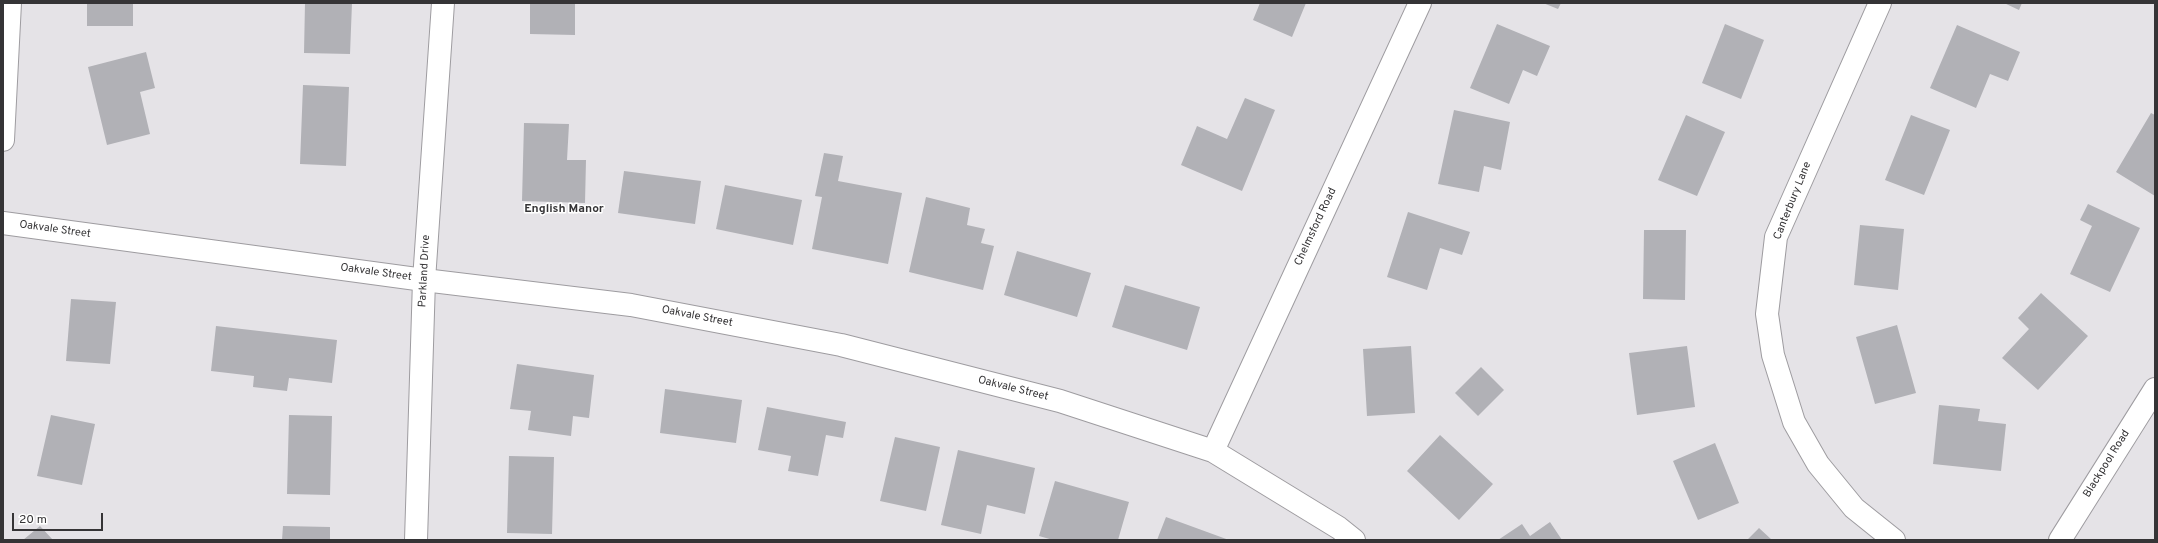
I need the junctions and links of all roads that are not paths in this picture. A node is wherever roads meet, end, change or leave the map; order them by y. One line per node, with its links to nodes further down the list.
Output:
1 (10, 3): 5 (street)
2 (443, 3): 7 (street, Parkland Drive)
3 (1420, 3): 9 (street, Chelmsford Road)
4 (1880, 3): 12 (street, Canterbury Lane)
5 (3, 140)
6 (3, 223): 7 (street, Oakvale Street)
7 (424, 280): 9 (street, Oakvale Street); 10 (street, Parkland Drive)
8 (2155, 389): 13 (street, Blackpool Road)
9 (1213, 451): 11 (street, Oakvale Street)
10 (416, 540)
11 (1354, 540)
12 (1894, 540)
13 (2060, 540)

